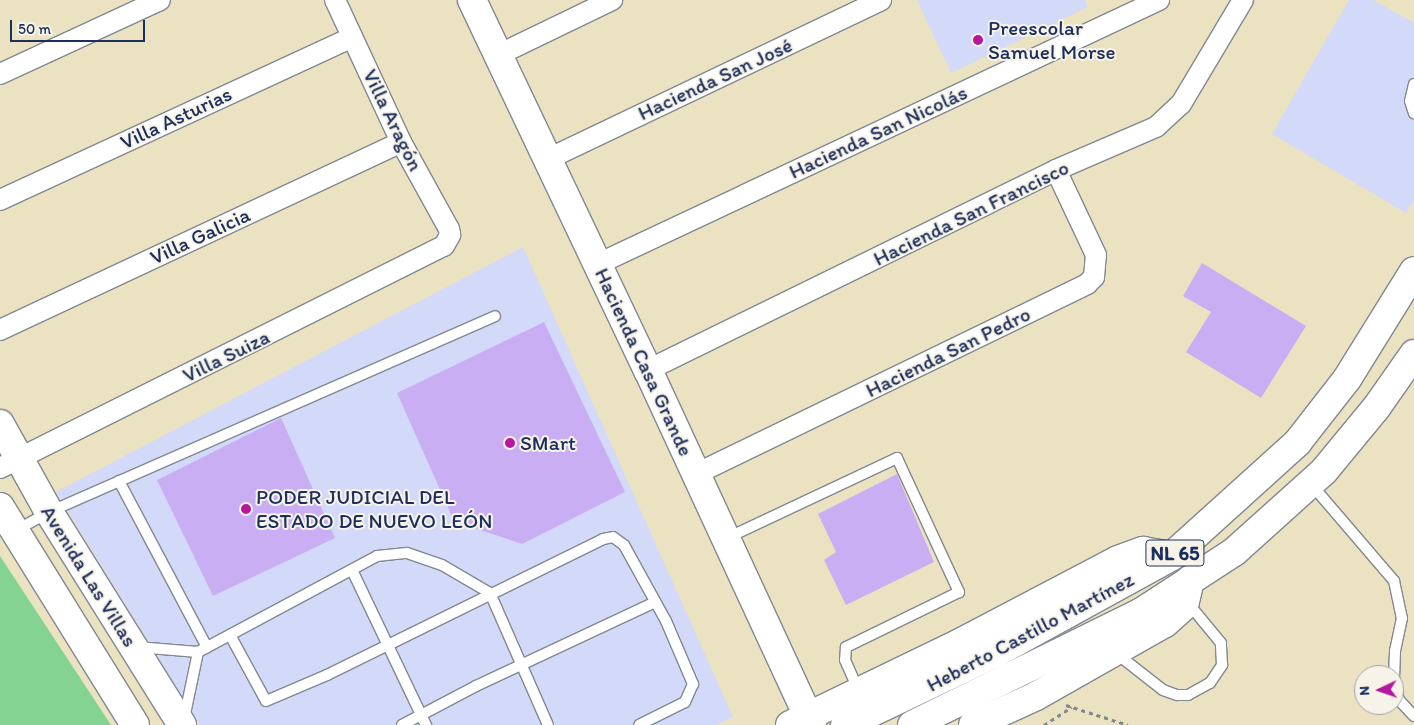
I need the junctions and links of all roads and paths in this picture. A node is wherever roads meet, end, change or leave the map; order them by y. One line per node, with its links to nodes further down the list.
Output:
1 (160, 0): 10 (street)
2 (335, 0): 8 (street, Villa Aragón)
3 (472, 0): 9 (street, Hacienda Casa Grande)
4 (612, 0): 9 (street)
5 (881, 0): 14 (street, Hacienda San José)
6 (1159, 0): 18 (street, Hacienda San Nicolás)
7 (1243, 0): 15 (street, Hacienda San Francisco)
8 (352, 37): 13 (street, Villa Aragón); 16 (street, Villa Asturias)
9 (498, 55): 14 (street, Hacienda Casa Grande)
10 (0, 74)
11 (1414, 84): 12 (lane)
12 (1414, 114)
13 (401, 142): 17 (street, Villa Aragón); 21 (street, Villa Galicia)
14 (548, 159): 18 (street, Hacienda Casa Grande)
15 (1056, 170): 23 (street, Hacienda San Francisco); 26 (street, Hacienda San Pedro)
16 (0, 200)
17 (449, 240): 25 (street, Villa Suiza)
18 (598, 264): 23 (street, Hacienda Casa Grande)
19 (1414, 271): 33 (street, Heberto Castillo Martínez / NL 65)
20 (495, 316): 27 (lane)
21 (0, 330)
22 (1414, 354): 28 (street, Heberto Castillo Martínez / NL 65)
23 (648, 370): 26 (street, Hacienda Casa Grande)
24 (0, 424): 25 (street, Avenida Las Villas)
25 (9, 463): 30 (street, Avenida Las Villas)
26 (696, 474): 32 (street, Hacienda Casa Grande)
27 (119, 481): 30 (lane); 41 (lane)
28 (1310, 484): 35 (street, Heberto Castillo Martínez / NL 65); 44 (lane)
29 (0, 507): 31 (street, Avenida Las Villas)
30 (49, 512): 31 (lane); 40 (street, Avenida Las Villas)
31 (14, 531): 52 (street, Avenida Las Villas)
32 (726, 538): 45 (lane); 51 (street, Hacienda Casa Grande)
33 (1172, 556): 35 (street); 45 (street); 58 (street, Heberto Castillo Martínez / NL 65)
34 (352, 570): 36 (lane); 38 (lane); 39 (lane)
35 (1188, 591): 42 (street); 42 (lane); 59 (street, Heberto Castillo Martínez / NL 65)
36 (490, 593): 37 (lane); 39 (lane); 43 (lane)
37 (656, 602): 43 (lane); 57 (lane)
38 (230, 635): 39 (lane); 41 (lane)
39 (389, 643): 49 (lane)
40 (133, 647): 41 (lane); 53 (street, Avenida Las Villas)
41 (203, 649): 53 (lane)
42 (1114, 652): 46 (street)
43 (523, 663): 49 (lane); 56 (lane)
44 (1396, 665)
45 (859, 692): 51 (street)
46 (1036, 696): 48 (path); 60 (street)
47 (1404, 705): 50 (lane)
48 (1073, 707): 61 (path); 62 (path)
49 (421, 715): 54 (lane); 55 (lane)
50 (1414, 716)
51 (803, 722)
52 (135, 725)
53 (182, 725)
54 (402, 725)
55 (426, 725)
56 (548, 725)
57 (638, 725)
58 (845, 725)
59 (912, 725)
60 (972, 725)
61 (1044, 725)
62 (1128, 725)

